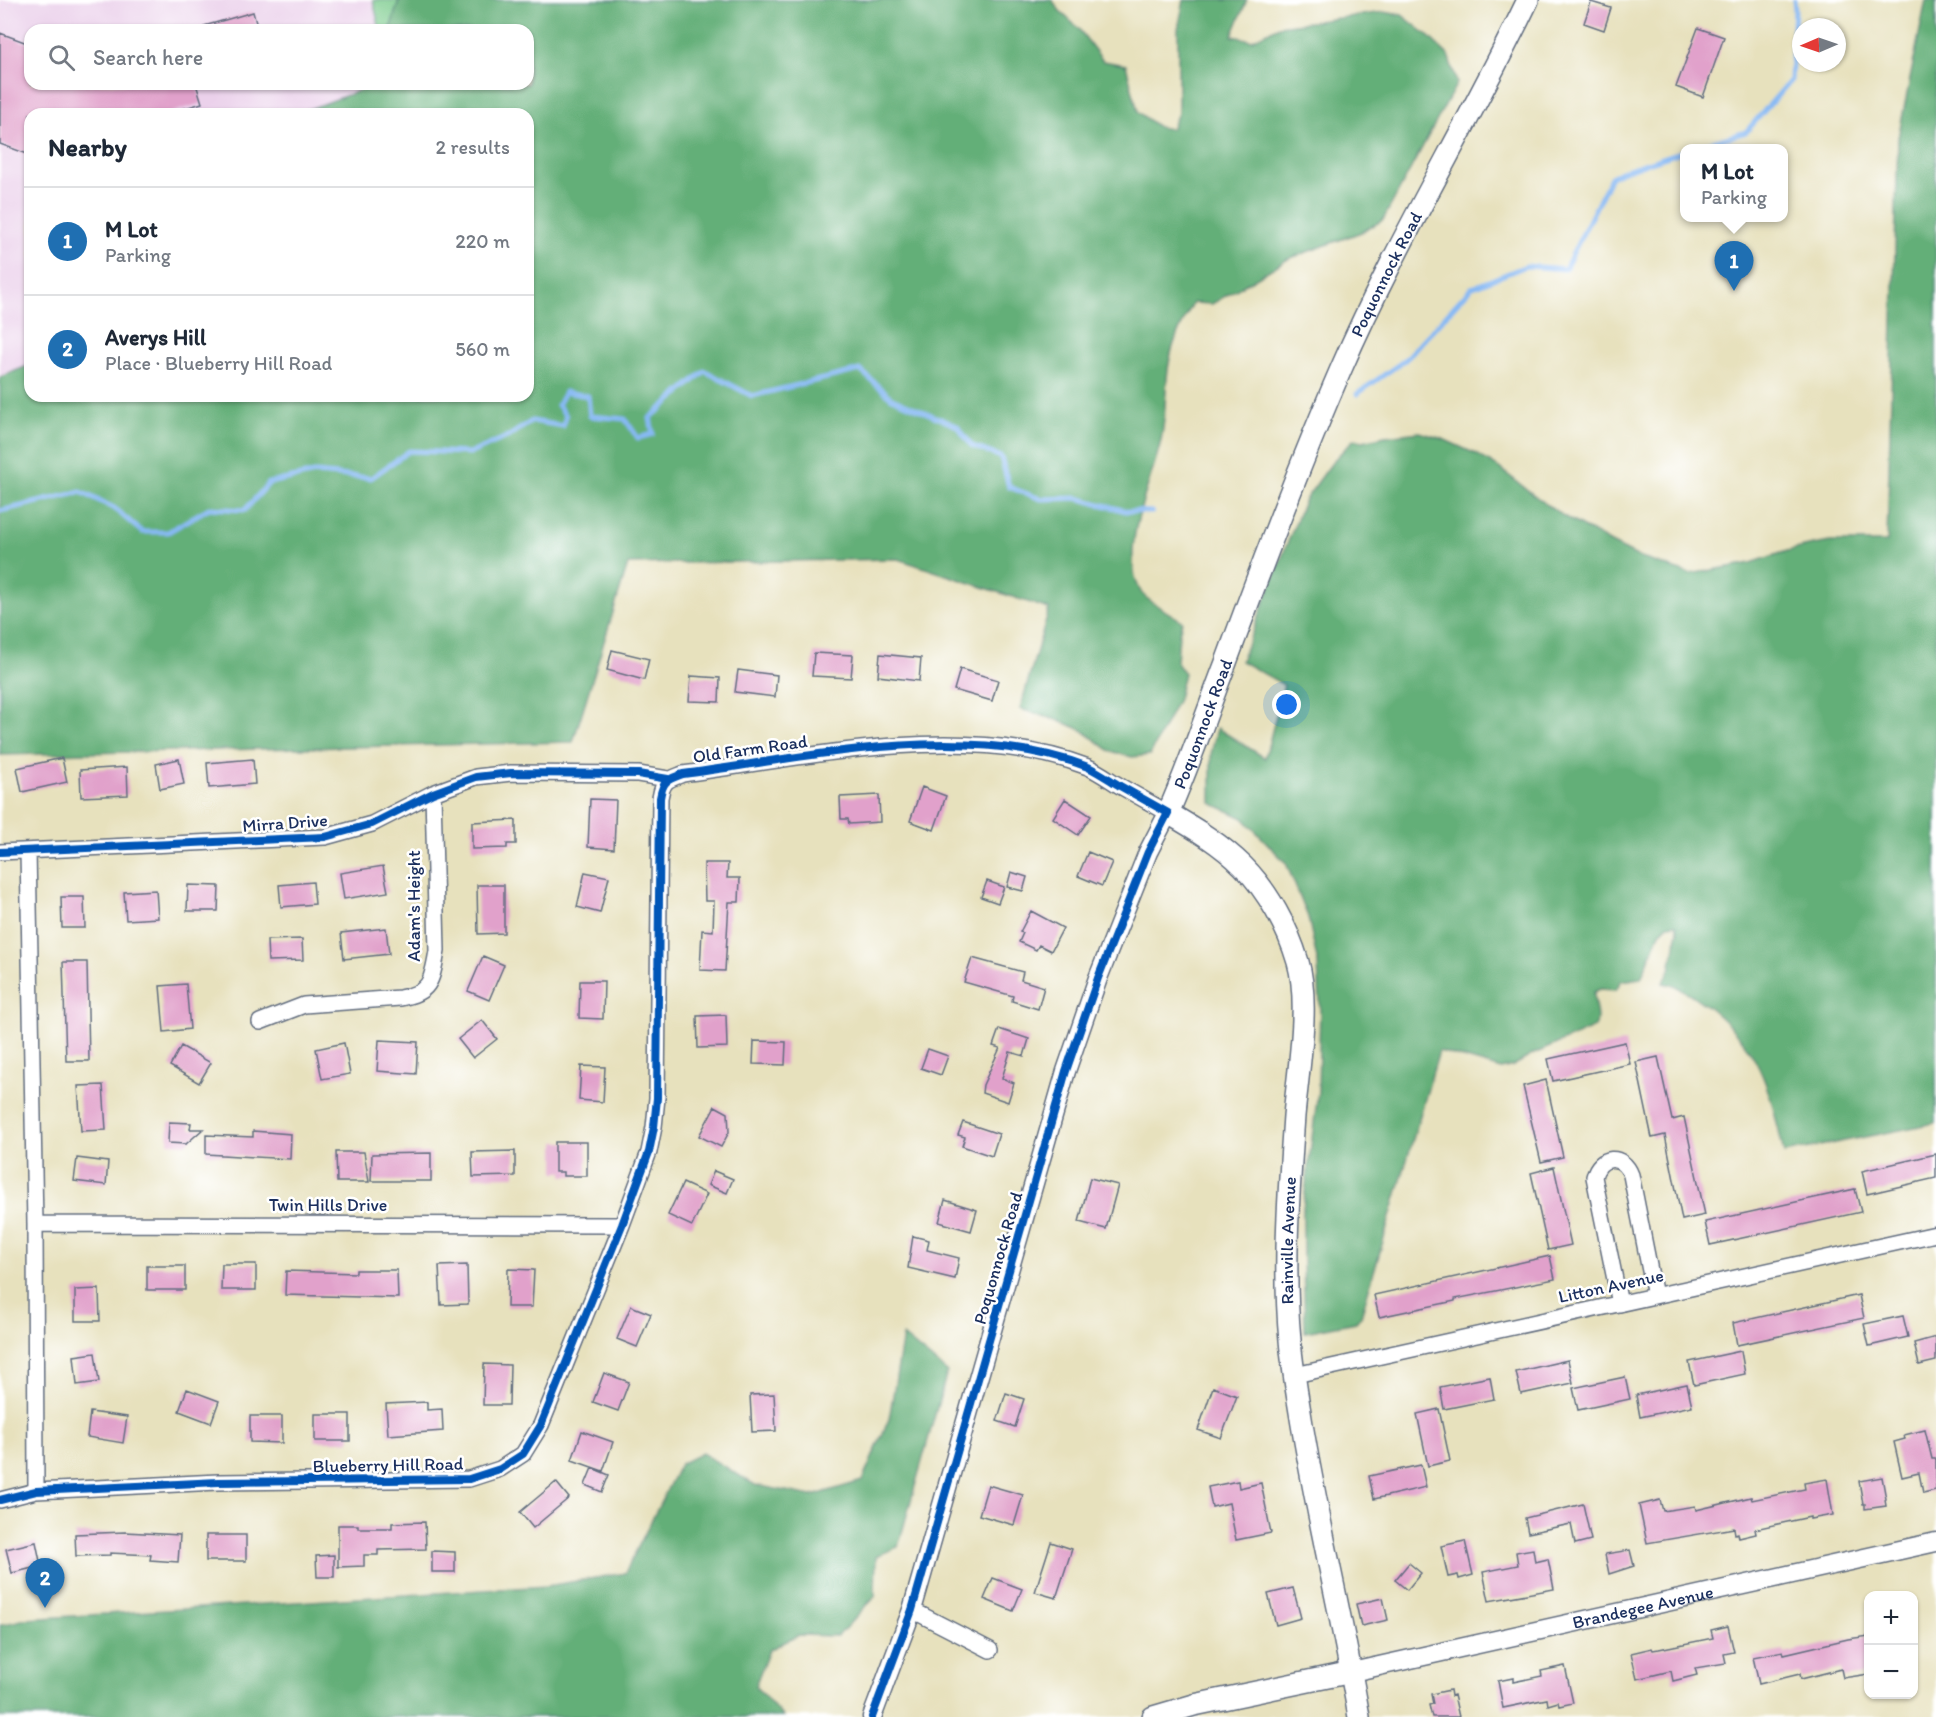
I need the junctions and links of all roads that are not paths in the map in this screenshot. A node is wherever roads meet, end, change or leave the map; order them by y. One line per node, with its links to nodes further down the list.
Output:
1 (1528, 0): 4 (main road, Poquonnock Road)
2 (668, 779): 3 (street, Mirra Drive); 4 (street, Old Farm Road); 9 (street)
3 (433, 793): 5 (street, Mirra Drive); 7 (street, Adam's Height)
4 (1168, 813): 13 (main road, Rainville Avenue); 17 (street, Poquonnock Road)
5 (28, 851): 6 (street, Mirra Drive); 8 (street)
6 (0, 852)
7 (260, 1022)
8 (35, 1224): 9 (street, Twin Hills Drive); 14 (street)
9 (622, 1225): 14 (street, Blueberry Hill Road)
10 (1936, 1234): 11 (street, Litton Avenue)
11 (1655, 1296): 12 (street, Litton Avenue); 12 (street)
12 (1620, 1304): 13 (street, Litton Avenue)
13 (1295, 1375): 19 (main road, Rainville Avenue)
14 (36, 1491): 15 (street, Blueberry Hill Road)
15 (0, 1500)
16 (1936, 1542): 19 (street, Brandegee Avenue)
17 (912, 1610): 18 (street); 20 (street, Poquonnock Road)
18 (990, 1650)
19 (1352, 1672): 21 (main road); 22 (main road, Rainville Avenue)
20 (872, 1717)
21 (1153, 1717)
22 (1359, 1717)

